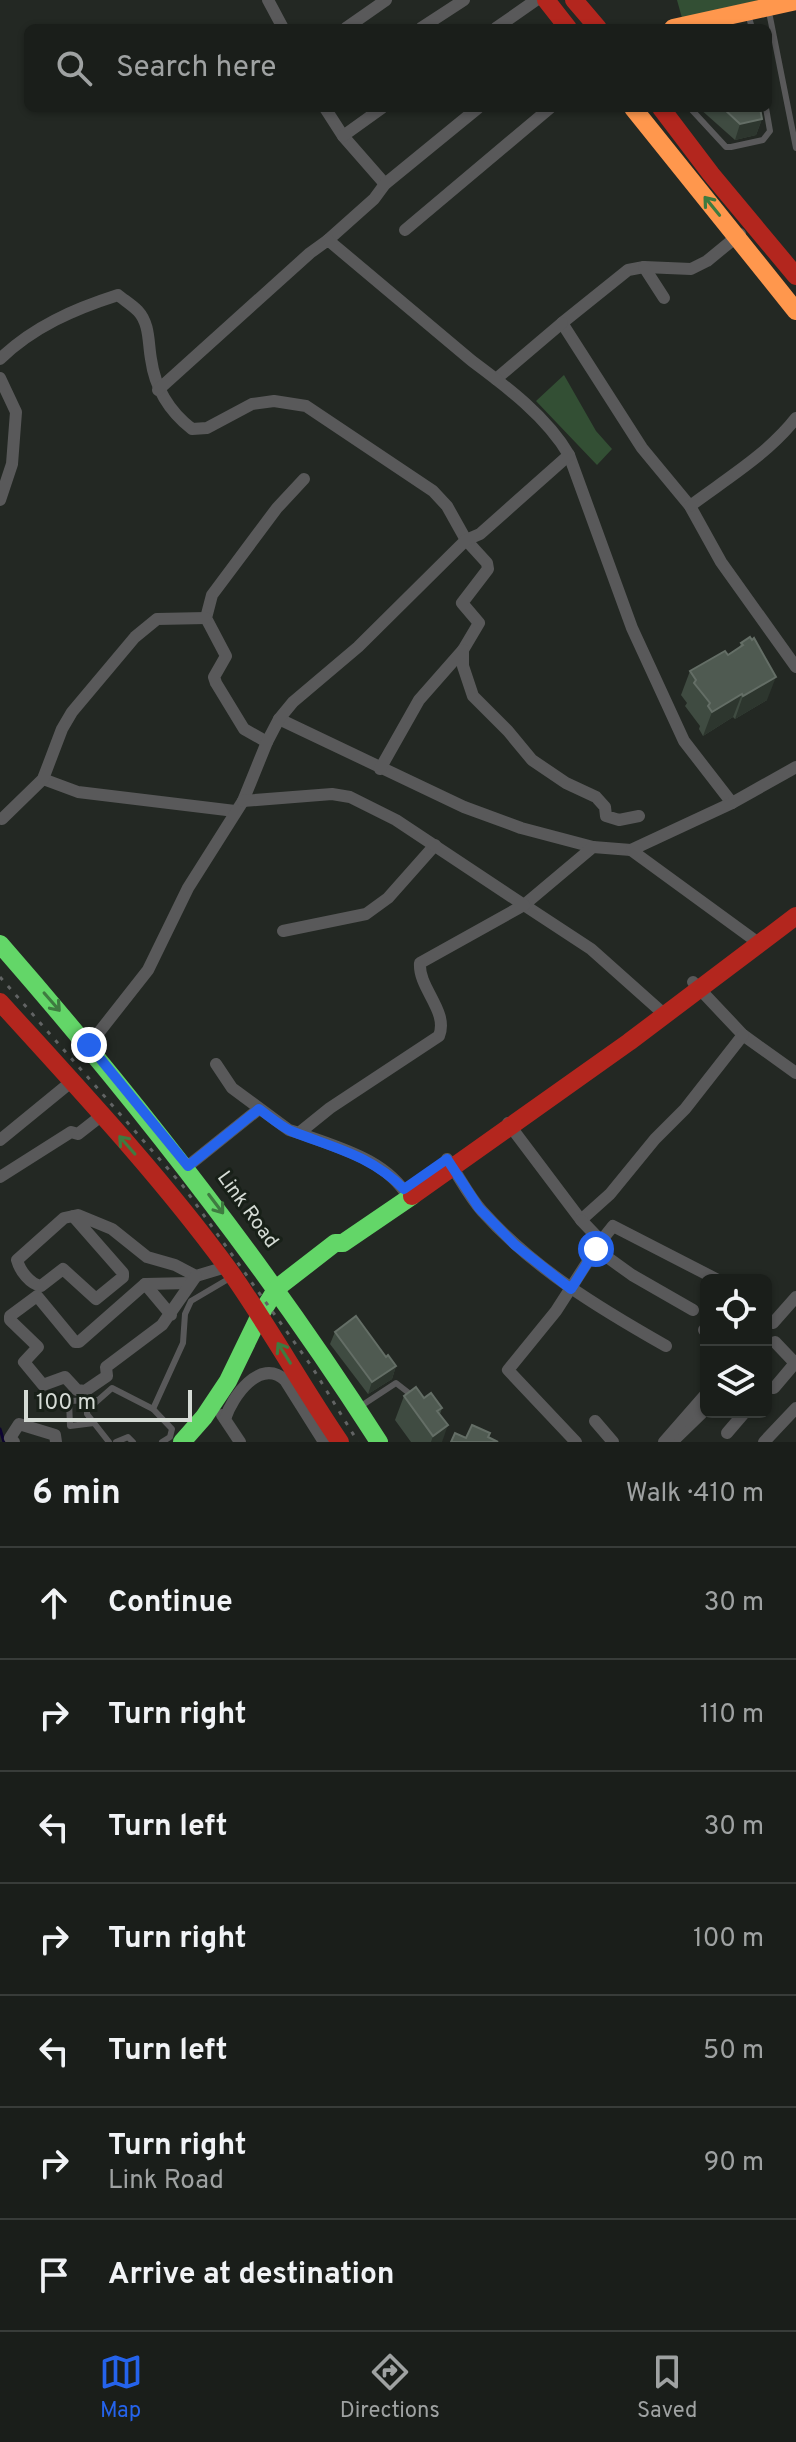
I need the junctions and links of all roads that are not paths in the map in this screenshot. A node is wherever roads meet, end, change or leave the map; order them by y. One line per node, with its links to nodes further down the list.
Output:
1 (268, 0): 11 (street)
2 (386, 0): 8 (street)
3 (464, 0): 13 (street)
4 (536, 0): 14 (street)
5 (546, 0): 15 (main road)
6 (574, 0): 16 (main road)
7 (796, 1): 9 (main road)
8 (368, 6): 12 (street)
9 (769, 12): 10 (main road); 17 (main road); 18 (main road); 19 (lane)
10 (796, 12)
11 (281, 24)
12 (350, 24)
13 (427, 24)
14 (502, 24)
15 (565, 24)
16 (595, 24)
17 (697, 24)
18 (752, 24)
19 (771, 24)
20 (772, 27): 29 (lane)
21 (328, 112): 28 (street)
22 (376, 112): 28 (street)
23 (473, 112): 30 (street)
24 (545, 112): 32 (street)
25 (636, 112): 33 (main road, one-way to 25)
26 (767, 112): 27 (lane)
27 (685, 116): 31 (main road)
28 (343, 136): 30 (street)
29 (796, 148)
30 (385, 184): 34 (street)
31 (751, 223): 33 (street); 36 (main road)
32 (405, 230)
33 (737, 237): 35 (street); 38 (main road)
34 (328, 240): 42 (street); 43 (street)
35 (640, 268): 37 (street); 39 (street)
36 (796, 276)
37 (661, 298)
38 (796, 311)
39 (562, 323): 42 (street); 48 (street)
40 (0, 359): 43 (street)
41 (0, 378): 47 (street)
42 (496, 379): 45 (street)
43 (158, 390): 49 (street)
44 (796, 418): 48 (street)
45 (569, 455): 49 (street); 58 (street)
46 (304, 479): 50 (street)
47 (0, 500)
48 (690, 506): 52 (street)
49 (466, 540): 51 (street); 53 (street)
50 (206, 618): 54 (street); 57 (street)
51 (463, 650): 56 (street); 60 (street)
52 (796, 667)
53 (279, 719): 54 (street); 56 (street)
54 (267, 742): 59 (street)
55 (796, 767): 58 (street)
56 (380, 769): 63 (street)
57 (43, 779): 59 (street); 61 (street)
58 (732, 803): 64 (street)
59 (239, 806): 62 (street); 75 (street)
60 (639, 816)
61 (2, 819)
62 (435, 845): 65 (street); 67 (street)
63 (593, 847): 64 (street); 65 (street)
64 (631, 850): 68 (street)
65 (524, 905): 73 (street); 83 (street)
66 (792, 914): 68 (main road); 70 (main road)
67 (283, 931)
68 (753, 939): 70 (main road)
69 (0, 944): 75 (main road, Link Road, one-way to 75)
70 (733, 959): 71 (main road)
71 (697, 986): 73 (main road); 74 (street)
72 (0, 1002): 78 (main road)
73 (662, 1012): 81 (main road)
74 (743, 1035): 77 (street); 90 (street)
75 (89, 1045): 86 (main road, Link Road)
76 (216, 1064): 79 (street)
77 (796, 1073)
78 (68, 1078): 80 (main road); 82 (street); 84 (street)
79 (259, 1109): 83 (street); 86 (street)
80 (101, 1116): 87 (street); 92 (main road, one-way to 80)
81 (508, 1123): 85 (main road); 90 (street)
82 (0, 1132)
83 (299, 1133): 88 (street)
84 (0, 1140)
85 (450, 1163): 88 (main road); 97 (street)
86 (188, 1166): 96 (main road, Link Road, one-way to 96)
87 (0, 1177)
88 (406, 1194): 96 (main road)
89 (73, 1216): 89 (street); 94 (street)
90 (581, 1220): 91 (street)
91 (599, 1245): 93 (street); 97 (street); 99 (street)
92 (229, 1272): 94 (street); 101 (main road); 112 (lane)
93 (706, 1274)
94 (193, 1280): 95 (street); 100 (street)
95 (145, 1284): 100 (street); 100 (street)
96 (277, 1288): 101 (main road); 110 (main road, Link Road)
97 (571, 1289): 104 (street); 131 (street)
98 (796, 1297): 102 (street)
99 (693, 1310)
100 (171, 1315)
101 (260, 1315): 107 (main road); 129 (main road, one-way to 101)
102 (772, 1322)
103 (775, 1342): 105 (street)
104 (666, 1346)
105 (772, 1388)
106 (96, 1400): 112 (lane); 117 (lane); 117 (lane)
107 (214, 1402): 115 (street); 126 (main road)
108 (421, 1402): 110 (lane)
109 (700, 1402): 119 (street)
110 (358, 1408): 130 (main road, Link Road)
111 (796, 1408): 133 (street)
112 (153, 1409): 125 (lane)
113 (700, 1414): 119 (street)
114 (740, 1418): 118 (street)
115 (225, 1419): 127 (street); 128 (street)
116 (595, 1421): 132 (street)
117 (94, 1423): 122 (lane)
118 (727, 1433)
119 (671, 1441)
120 (14, 1442): 121 (street)
121 (56, 1442)
122 (109, 1442)
123 (116, 1442): 124 (lane)
124 (133, 1442)
125 (162, 1442)
126 (182, 1442)
127 (240, 1442)
128 (324, 1442)
129 (340, 1442)
130 (379, 1442)
131 (576, 1442)
132 (613, 1442)
133 (764, 1442)

